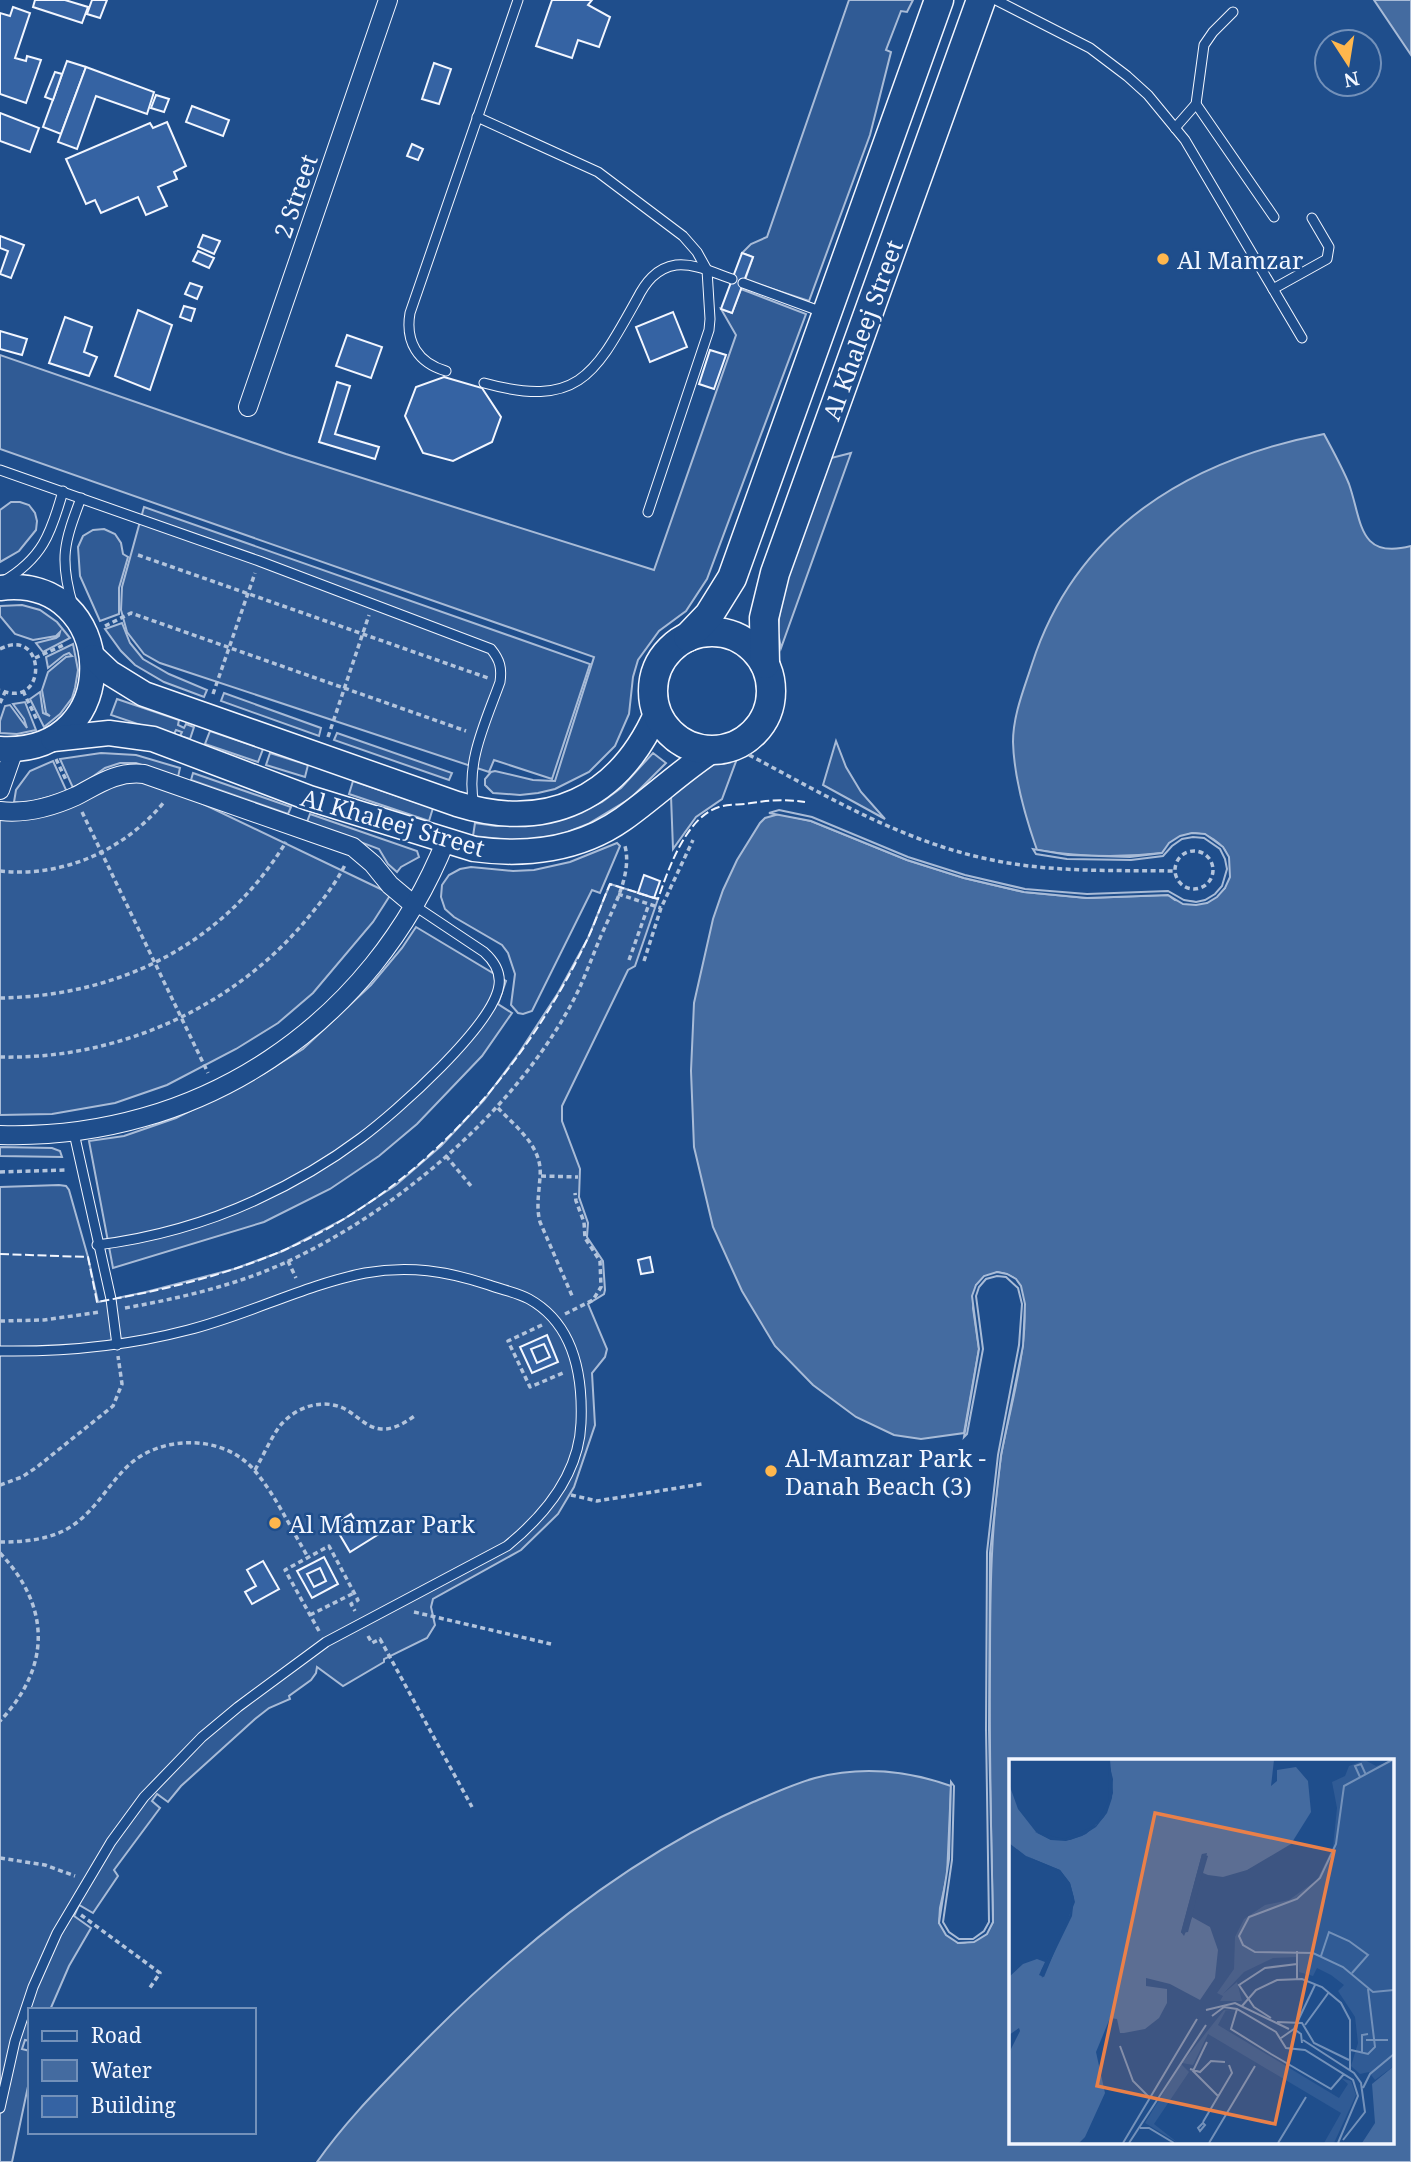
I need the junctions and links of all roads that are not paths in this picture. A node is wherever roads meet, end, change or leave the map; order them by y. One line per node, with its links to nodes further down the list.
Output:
1 (387, 0): 20 (street, 2 Street)
2 (518, 0): 8 (lane)
3 (939, 0): 16 (main road, Al Khaleej Street)
4 (981, 0): 28 (main road, Al Khaleej Street)
5 (996, 0): 9 (lane)
6 (1233, 12): 7 (lane)
7 (1196, 104): 9 (lane); 10 (lane)
8 (477, 117): 12 (lane); 18 (lane)
9 (1175, 128): 15 (lane)
10 (1274, 217)
11 (1312, 218): 15 (lane)
12 (707, 270): 13 (lane); 19 (lane); 24 (lane)
13 (732, 279)
14 (743, 283): 16 (lane)
15 (1273, 289): 17 (lane)
16 (827, 313): 27 (main road, Al Khaleej Street)
17 (1301, 338)
18 (446, 371)
19 (484, 383)
20 (248, 407)
21 (0, 470): 22 (lane)
22 (63, 491): 23 (lane); 25 (lane)
23 (81, 498): 26 (lane); 34 (lane)
24 (648, 512)
25 (0, 586): 26 (main road, Al Khaleej Street)
26 (85, 636): 30 (main road); 34 (main road, Al Khaleej Street)
27 (688, 637): 28 (main road); 29 (main road)
28 (765, 664): 31 (main road)
29 (657, 712): 31 (main road); 34 (main road, Al Khaleej Street)
30 (50, 740): 32 (main road, Al Khaleej Street); 36 (main road, Al Khaleej Street)
31 (722, 748): 36 (main road, Al Khaleej Street)
32 (7, 749): 33 (street)
33 (0, 790)
34 (466, 806): 36 (main road)
35 (0, 811): 37 (street)
36 (446, 840): 37 (street)
37 (415, 906): 38 (street); 40 (lane)
38 (74, 1133): 39 (street); 40 (lane)
39 (0, 1135)
40 (97, 1245): 41 (lane)
41 (117, 1345): 42 (lane); 43 (lane)
42 (0, 1351)
43 (0, 2108)

